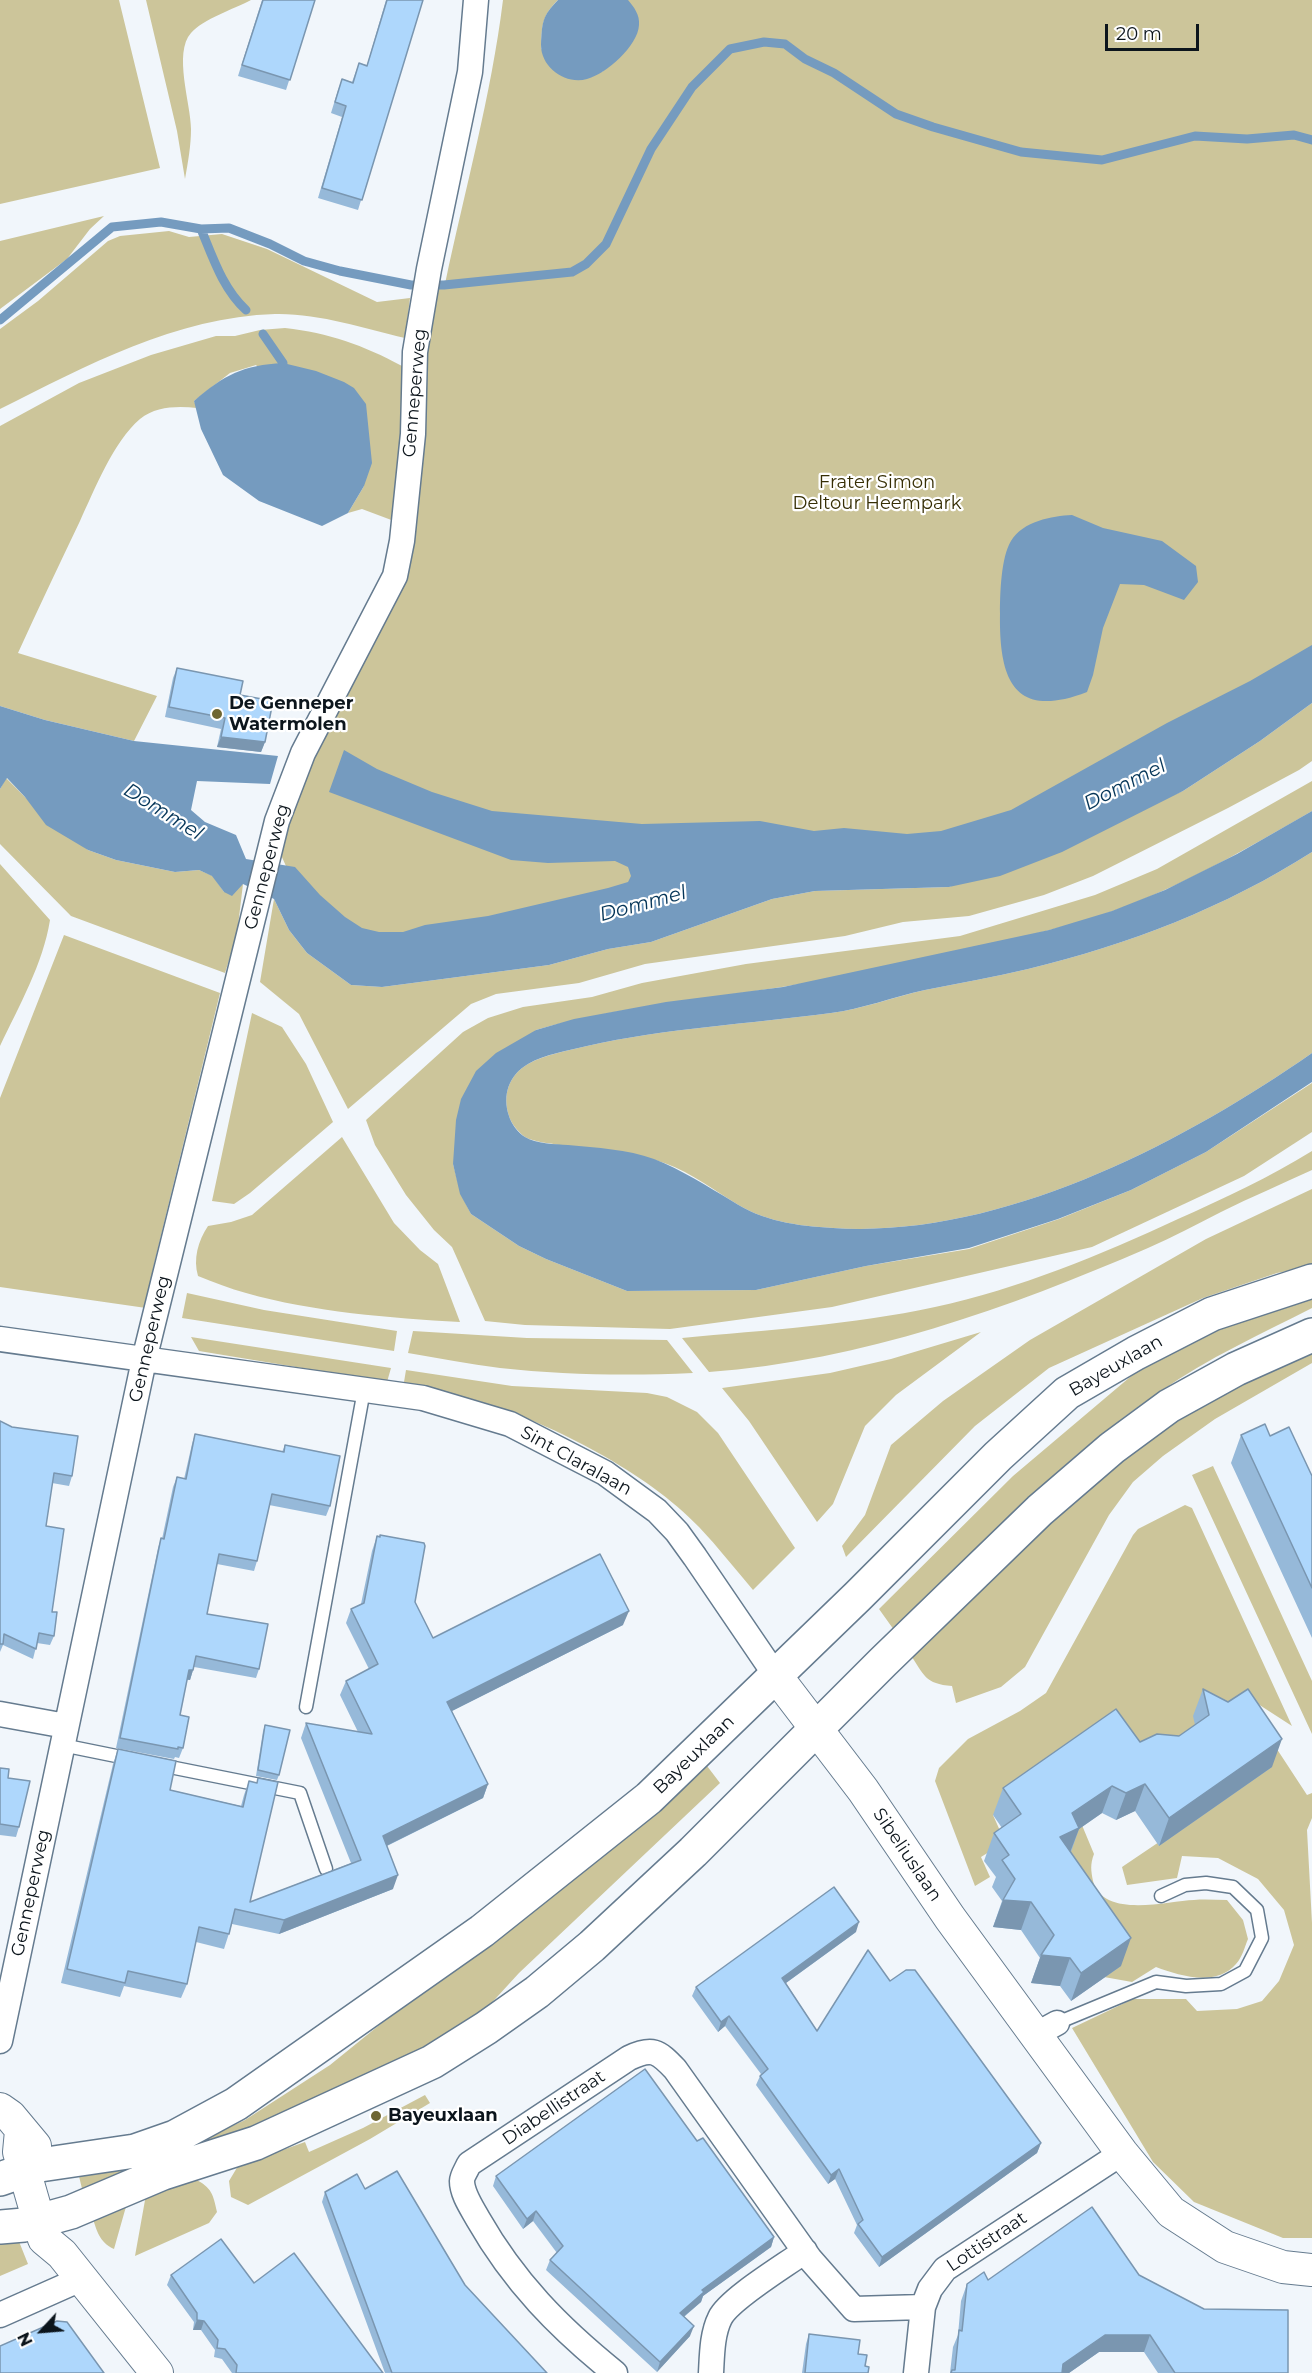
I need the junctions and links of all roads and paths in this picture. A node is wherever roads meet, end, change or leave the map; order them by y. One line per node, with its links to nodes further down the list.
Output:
1 (476, 0): 5 (street, Genneperweg)
2 (1312, 1281): 7 (main road, Bayeuxlaan)
3 (1312, 1335): 10 (main road)
4 (0, 1339): 5 (street, Sint Claralaan)
5 (144, 1360): 6 (street, Sint Claralaan); 11 (street, Genneperweg)
6 (364, 1390): 7 (street, Sint Claralaan); 8 (lane)
7 (776, 1676): 10 (street, Sibeliuslaan); 18 (main road, Bayeuxlaan)
8 (306, 1707)
9 (0, 1714): 11 (street)
10 (817, 1728): 14 (street, Sibeliuslaan); 19 (main road)
11 (64, 1736): 12 (lane); 15 (street, Genneperweg)
12 (326, 1869)
13 (1161, 1896): 14 (lane)
14 (1046, 2030): 17 (street, Sibeliuslaan)
15 (0, 2041)
16 (0, 2109): 18 (street)
17 (1122, 2153): 22 (street, Sibeliuslaan); 25 (street, Lottistraat)
18 (21, 2171): 19 (street)
19 (46, 2219): 20 (main road); 23 (street)
20 (0, 2227)
21 (805, 2251): 25 (street, Diabellistraat); 27 (street, Diabellistraat); 28 (street)
22 (1312, 2270)
23 (81, 2279): 24 (street); 26 (street)
24 (0, 2315)
25 (922, 2316): 29 (street, Lottistraat)
26 (157, 2373)
27 (615, 2373)
28 (711, 2373)
29 (915, 2373)

